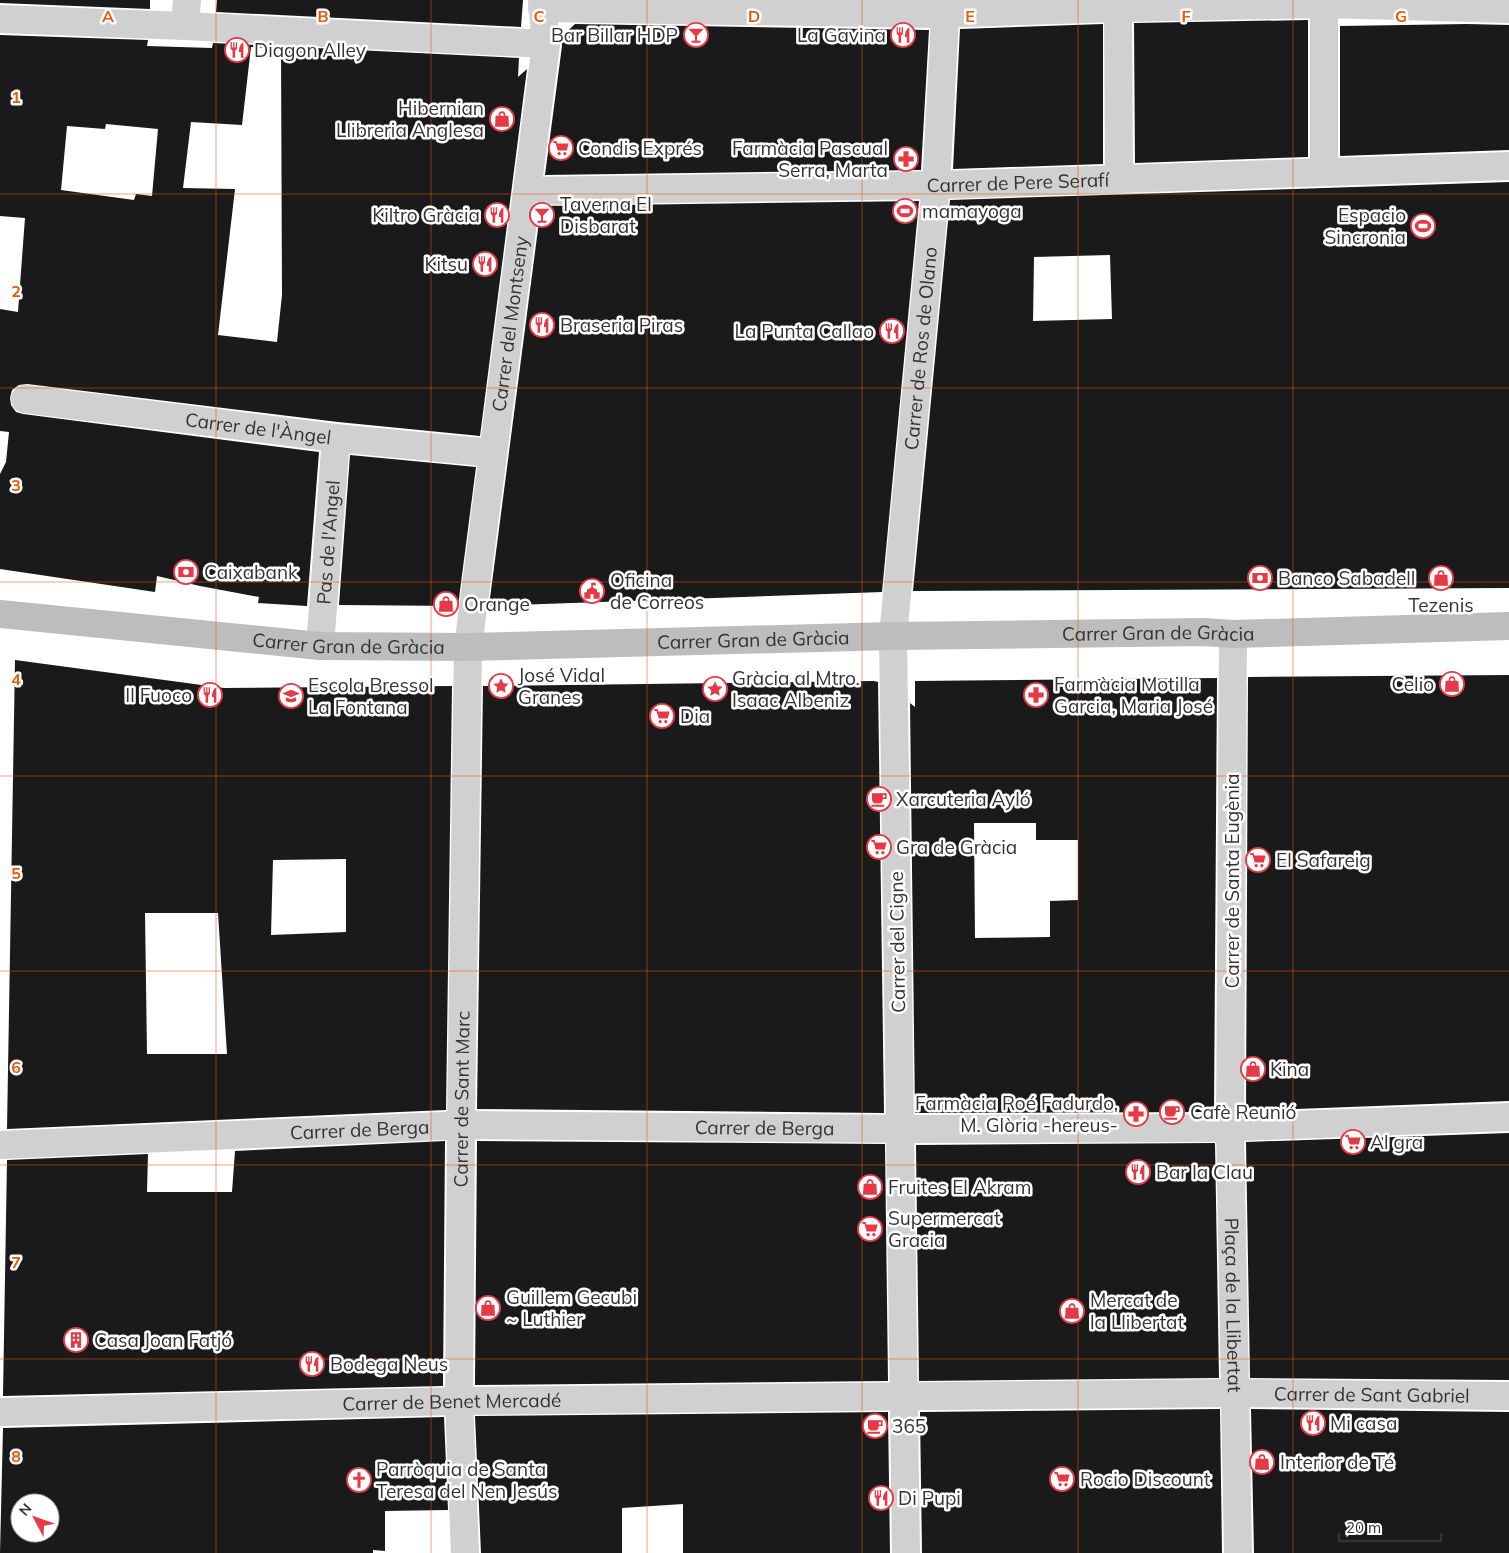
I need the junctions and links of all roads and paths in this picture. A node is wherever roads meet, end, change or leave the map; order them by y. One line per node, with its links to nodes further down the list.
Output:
1 (1324, 2): 3 (street); 5 (street); 10 (street)
2 (542, 4): 4 (street); 8 (street, Carrer del Montseny)
3 (1118, 4): 4 (street); 11 (street)
4 (945, 7): 12 (street, Carrer de Ros de Olano)
5 (1509, 9)
6 (186, 13): 7 (street); 8 (street)
7 (0, 19)
8 (546, 44): 13 (street, Carrer del Montseny)
9 (1509, 166): 10 (street, Carrer de Pere Serafí)
10 (1324, 172): 11 (street, Carrer de Pere Serafí)
11 (1119, 179): 12 (street, Carrer de Pere Serafí)
12 (936, 185): 13 (street, Carrer de Pere Serafí); 20 (street, Carrer de Ros de Olano)
13 (527, 191): 16 (street, Carrer del Montseny)
14 (25, 399): 15 (street, Carrer de l'Àngel)
15 (336, 438): 16 (street, Carrer de l'Àngel); 21 (street, Pas de l'Angel)
16 (493, 452): 22 (street, Carrer del Montseny)
17 (0, 614): 21 (street, Carrer Gran de Gràcia)
18 (1509, 626): 19 (street, Carrer Gran de Gràcia)
19 (1232, 634): 20 (street, Carrer Gran de Gràcia); 26 (street, Carrer de Santa Eugènia)
20 (893, 636): 22 (street, Carrer Gran de Gràcia); 25 (street, Carrer del Cigne)
21 (320, 646): 22 (street, Carrer Gran de Gràcia)
22 (468, 647): 24 (street, Carrer de Sant Marc)
23 (1509, 1117): 26 (street)
24 (461, 1125): 25 (street, Carrer de Berga); 27 (street, Carrer de Berga); 31 (street, Carrer de Sant Marc)
25 (900, 1128): 26 (street); 30 (street)
26 (1230, 1128): 28 (street, Plaça de la Llibertat)
27 (0, 1145)
28 (1236, 1393): 29 (street, Carrer de Sant Gabriel); 30 (street, Plaça de la Llibertat); 35 (street)
29 (1509, 1396)
30 (905, 1398): 31 (street, Carrer de Benet Mercadé); 34 (street)
31 (459, 1402): 32 (street, Carrer de Benet Mercadé); 33 (street, Carrer de Sant Marc)
32 (0, 1412)
33 (464, 1553)
34 (906, 1553)
35 (1238, 1553)

